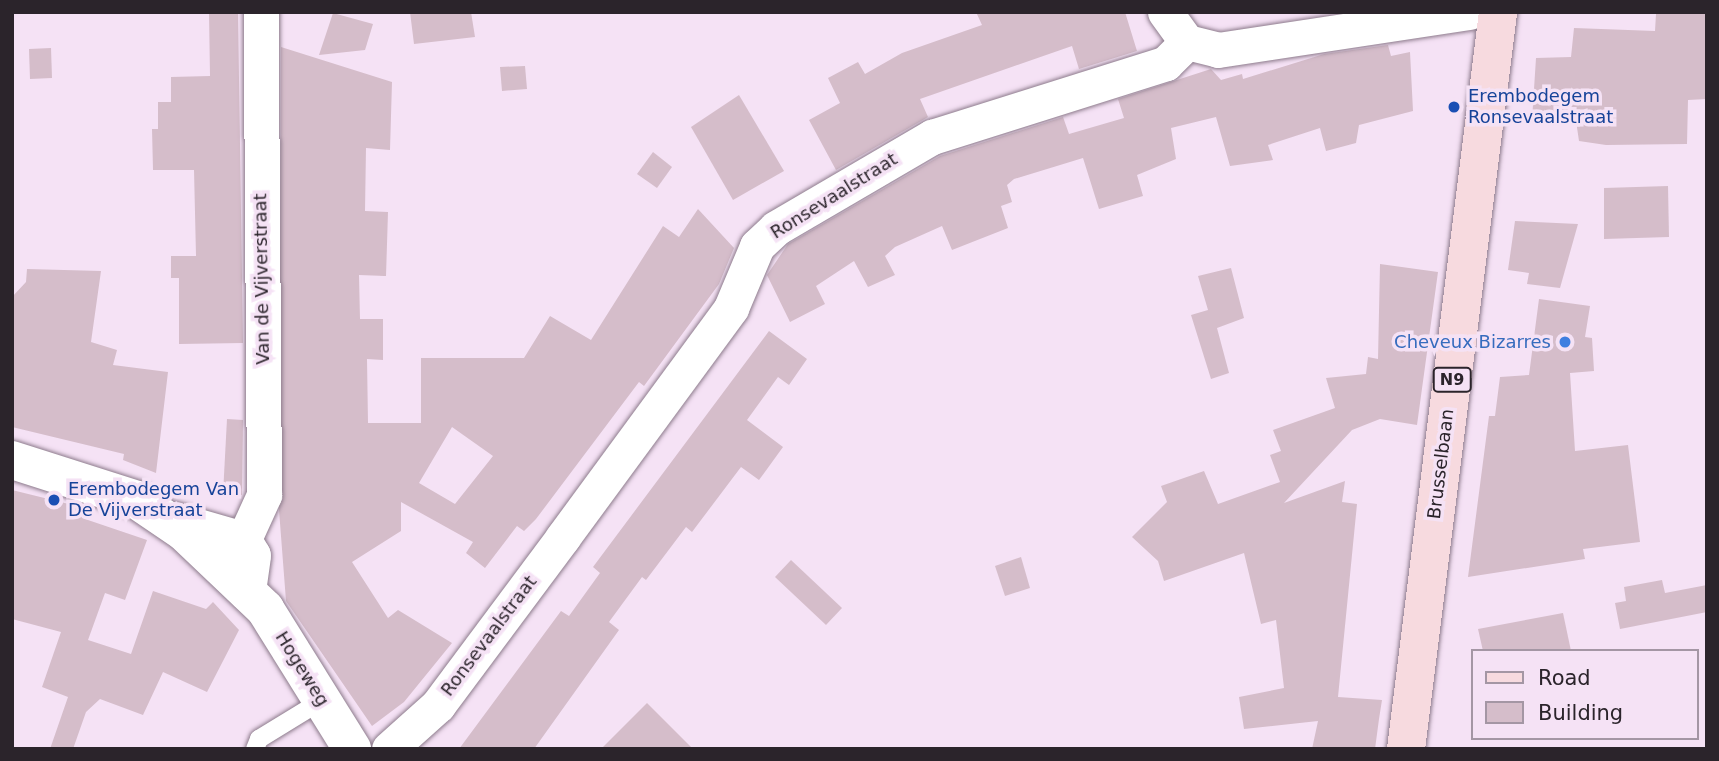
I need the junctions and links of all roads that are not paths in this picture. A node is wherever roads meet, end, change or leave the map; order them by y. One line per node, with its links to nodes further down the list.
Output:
1 (261, 12): 8 (street, Van de Vijverstraat)
2 (1165, 12): 5 (street)
3 (1469, 12): 5 (street)
4 (1499, 12): 14 (main road, Brusselbaan / N9)
5 (1187, 42): 13 (street, Ronsevaalstraat)
6 (12, 460): 7 (street, Hogeweg)
7 (162, 517): 8 (street, Hogeweg); 9 (street, Hogeweg)
8 (243, 541): 9 (street)
9 (247, 592): 10 (street, Hogeweg)
10 (321, 701): 11 (lane); 12 (street, Hogeweg)
11 (255, 749)
12 (352, 749)
13 (389, 749)
14 (1406, 749)

